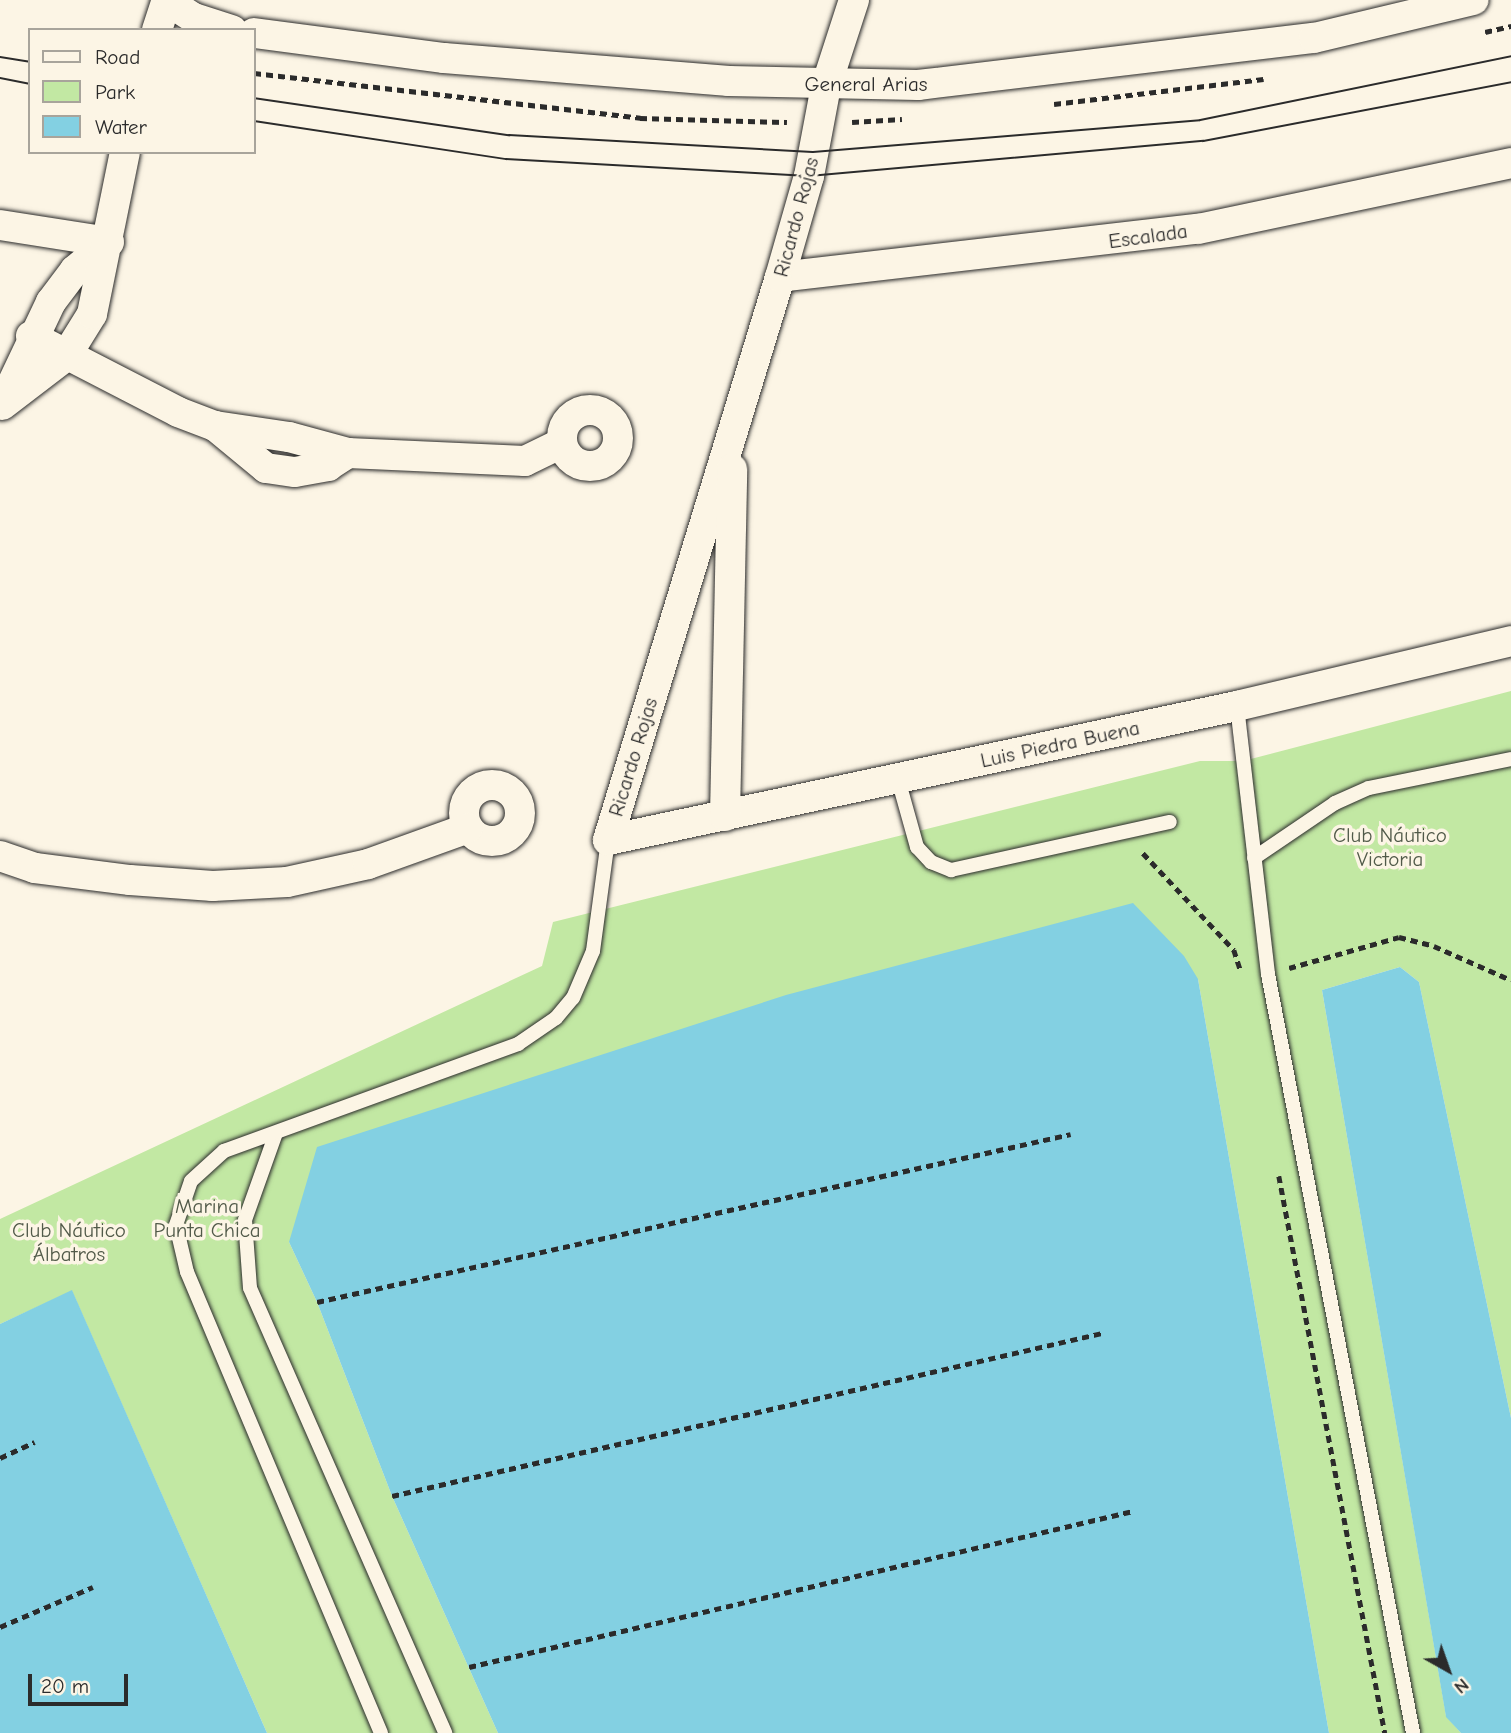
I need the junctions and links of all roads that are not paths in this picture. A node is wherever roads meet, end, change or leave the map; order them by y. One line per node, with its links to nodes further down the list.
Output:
1 (166, 0): 4 (street); 5 (street)
2 (854, 0): 7 (street, Ricardo Rojas)
3 (1474, 0): 7 (street, General Arias)
4 (157, 28)
5 (226, 28)
6 (256, 33): 7 (street, General Arias)
7 (825, 86): 12 (street, Ricardo Rojas)
8 (125, 154): 11 (street)
9 (1511, 163): 12 (street, Escalada)
10 (0, 225): 11 (street)
11 (109, 242): 13 (street); 14 (street)
12 (780, 276): 16 (street, Ricardo Rojas)
13 (31, 336): 14 (street); 15 (street)
14 (66, 356): 15 (street); 17 (street)
15 (1, 407)
16 (732, 433): 22 (street, Ricardo Rojas); 25 (street, Ricardo Rojas)
17 (562, 443)
18 (1511, 641): 19 (street, Luis Piedra Buena)
19 (1237, 706): 21 (street, Luis Piedra Buena); 27 (lane)
20 (1511, 759): 27 (lane)
21 (898, 779): 22 (street, Luis Piedra Buena); 23 (lane)
22 (724, 816): 25 (street, Luis Piedra Buena)
23 (1170, 822)
24 (468, 828): 26 (street)
25 (608, 840): 28 (lane)
26 (0, 856)
27 (1254, 858): 31 (lane)
28 (276, 1133): 29 (lane); 30 (lane)
29 (381, 1733)
30 (445, 1733)
31 (1413, 1733)

